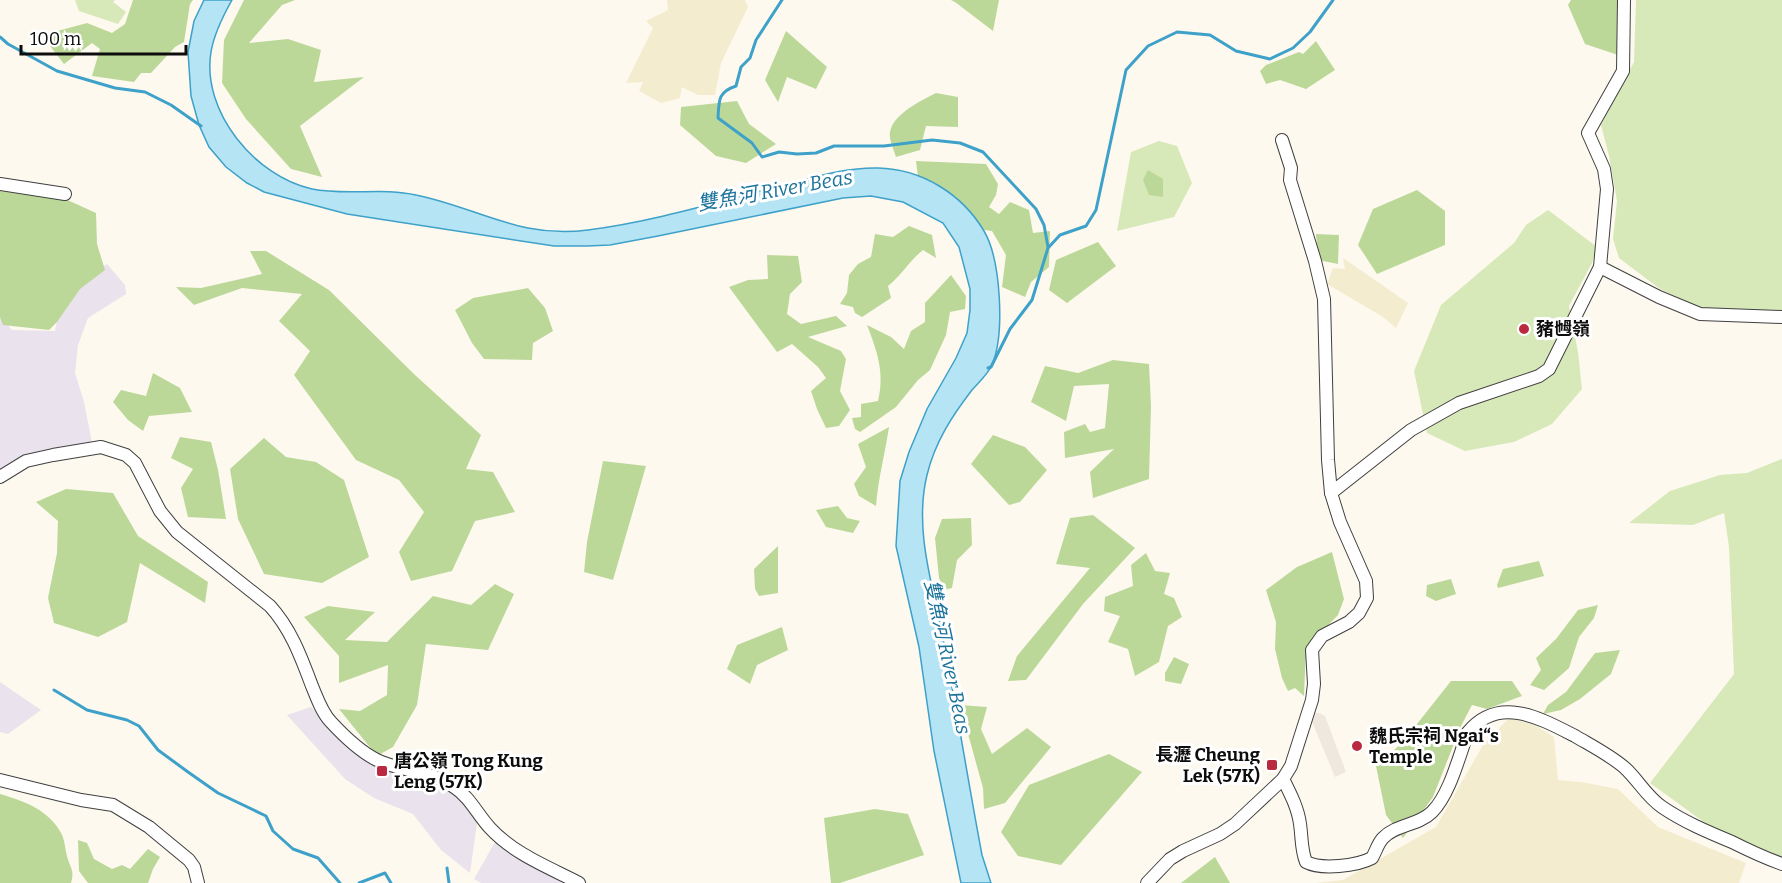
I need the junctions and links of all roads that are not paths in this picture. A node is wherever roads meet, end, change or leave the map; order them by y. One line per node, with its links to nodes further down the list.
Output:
1 (1624, 0): 5 (street)
2 (1282, 140): 8 (street)
3 (0, 184): 4 (street)
4 (64, 194)
5 (1600, 267): 6 (street); 8 (street)
6 (1782, 318)
7 (0, 477): 13 (street)
8 (1331, 493): 9 (street)
9 (1283, 779): 11 (street); 14 (street)
10 (0, 780): 12 (street)
11 (1782, 864)
12 (198, 883)
13 (579, 883)
14 (1147, 883)

